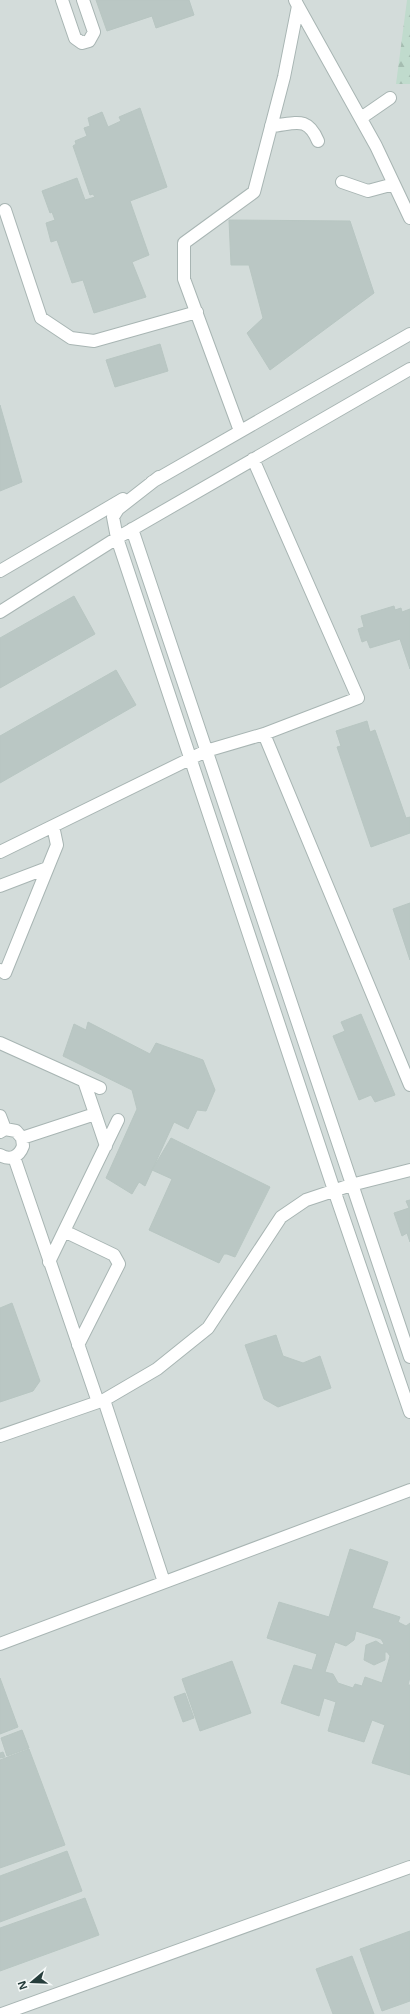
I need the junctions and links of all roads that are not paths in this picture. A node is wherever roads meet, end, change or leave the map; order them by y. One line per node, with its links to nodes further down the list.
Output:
1 (62, 0): 2 (street)
2 (83, 0)
3 (296, 3): 5 (street); 6 (street)
4 (390, 98): 5 (street)
5 (361, 118): 9 (street)
6 (271, 126): 7 (street); 12 (street)
7 (318, 141)
8 (342, 182): 9 (street)
9 (394, 184): 11 (street)
10 (5, 210): 12 (street)
11 (410, 218)
12 (197, 312): 15 (street)
13 (410, 334): 15 (street)
14 (410, 369): 16 (street)
15 (240, 431): 17 (street)
16 (253, 459): 18 (street); 22 (street)
17 (159, 478): 19 (street); 20 (street)
18 (132, 529): 19 (street); 23 (street)
19 (117, 538): 21 (street); 24 (street)
20 (0, 571)
21 (0, 612)
22 (264, 734): 23 (street); 32 (street)
23 (206, 751): 24 (street); 43 (street)
24 (191, 759): 25 (street); 44 (street)
25 (53, 826): 26 (street); 27 (street)
26 (0, 852)
27 (47, 868): 28 (street); 29 (street)
28 (0, 886)
29 (0, 970)
30 (0, 1043): 31 (street)
31 (84, 1080): 33 (street); 34 (street)
32 (410, 1085)
33 (100, 1088)
34 (95, 1114): 38 (street); 39 (street)
35 (0, 1116): 37 (street)
36 (118, 1120): 39 (street)
37 (2, 1130): 38 (street)
38 (22, 1138): 41 (street)
39 (106, 1146): 45 (street)
40 (0, 1155): 41 (street)
41 (14, 1157): 46 (street)
42 (410, 1170): 43 (street)
43 (351, 1185): 44 (street); 48 (street)
44 (334, 1190): 49 (street); 50 (street)
45 (64, 1231): 46 (street); 47 (street)
46 (49, 1262): 47 (street)
47 (78, 1346): 49 (street)
48 (410, 1357)
49 (101, 1401): 51 (street); 53 (street)
50 (410, 1412)
51 (0, 1436)
52 (410, 1490): 53 (street)
53 (164, 1582): 54 (street)
54 (0, 1644)
55 (410, 1867): 56 (street)
56 (2, 2014)

